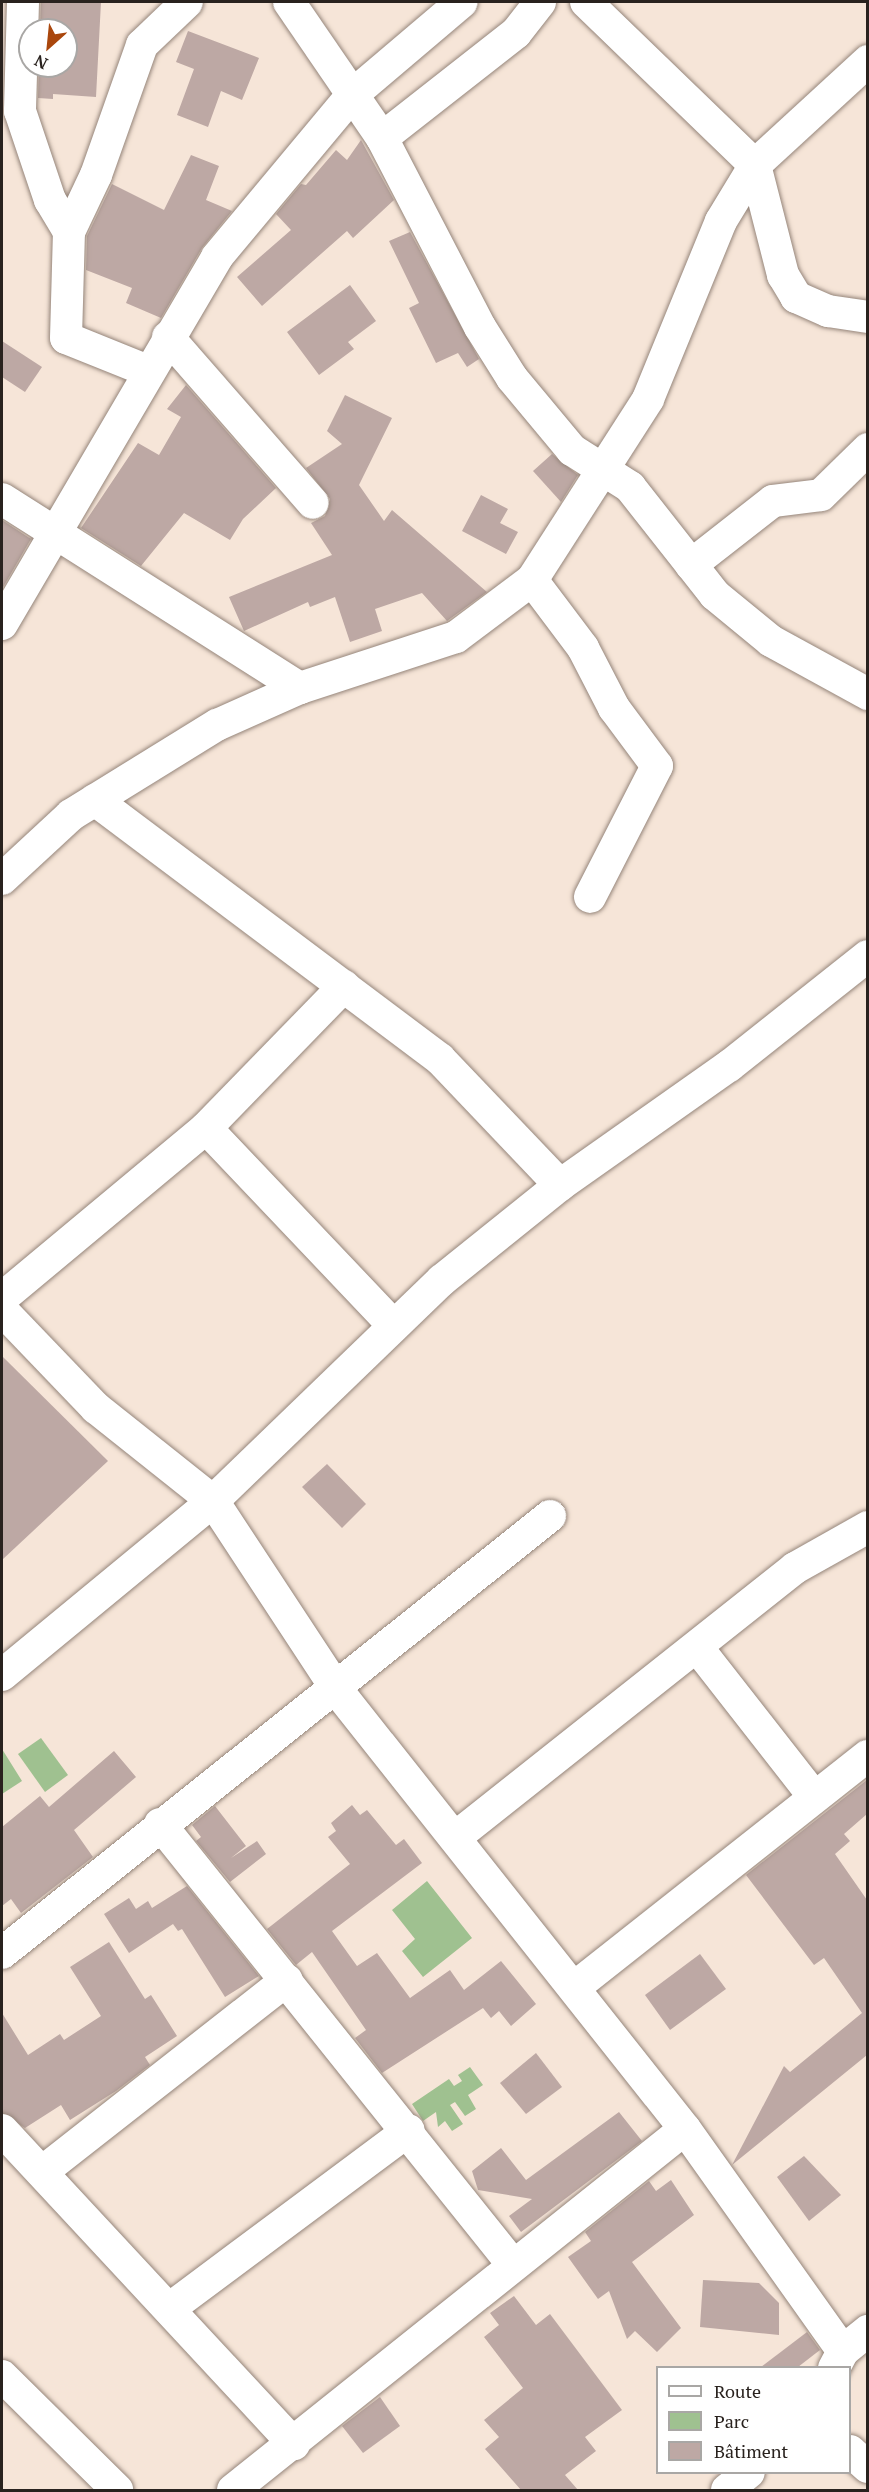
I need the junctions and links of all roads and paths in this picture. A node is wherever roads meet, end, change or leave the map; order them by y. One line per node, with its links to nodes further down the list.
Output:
1 (23, 2): 9 (street)
2 (188, 2): 12 (street)
3 (289, 2): 8 (street)
4 (462, 2): 8 (street)
5 (540, 2): 10 (street)
6 (586, 2): 11 (street)
7 (867, 60): 11 (street)
8 (351, 96): 10 (street); 14 (street)
9 (11, 100): 12 (street)
10 (382, 138): 17 (street)
11 (755, 165): 13 (street); 17 (street)
12 (69, 232): 15 (street)
13 (867, 316)
14 (168, 337): 15 (street); 19 (street)
15 (148, 371): 20 (street)
16 (867, 449): 21 (street)
17 (604, 471): 21 (street); 22 (street)
18 (2, 499): 20 (street)
19 (313, 503)
20 (53, 535): 23 (street); 24 (street)
21 (691, 565): 25 (street)
22 (532, 580): 24 (street); 28 (street)
23 (2, 624)
24 (300, 688): 26 (street)
25 (867, 694)
26 (95, 800): 27 (street); 30 (street)
27 (9, 861)
28 (590, 897)
29 (867, 957): 32 (street)
30 (344, 986): 31 (street); 32 (street)
31 (206, 1128): 33 (street); 35 (street)
32 (560, 1185): 35 (street)
33 (2, 1298)
34 (2, 1310): 36 (street)
35 (393, 1325): 36 (street)
36 (213, 1501): 40 (street); 41 (street)
37 (550, 1516): 41 (street)
38 (867, 1527): 39 (street)
39 (697, 1647): 43 (street); 45 (street)
40 (2, 1675)
41 (337, 1690): 44 (street); 45 (street)
42 (867, 1756): 43 (street)
43 (814, 1797): 48 (street)
44 (160, 1824): 46 (street); 47 (street)
45 (457, 1836): 48 (street)
46 (2, 1953)
47 (287, 1980): 51 (street); 52 (street)
48 (574, 1987): 49 (street)
49 (686, 2129): 53 (street); 56 (street)
50 (2, 2130): 52 (street)
51 (409, 2130): 53 (street); 54 (street)
52 (42, 2172): 54 (street)
53 (513, 2265): 58 (street)
54 (169, 2309): 58 (street)
55 (867, 2331): 56 (street)
56 (838, 2359)
57 (2, 2376): 62 (street)
58 (294, 2444): 63 (street)
59 (851, 2453): 60 (street)
60 (867, 2468)
61 (747, 2474): 64 (street)
62 (117, 2490)
63 (233, 2490)
64 (727, 2490)

